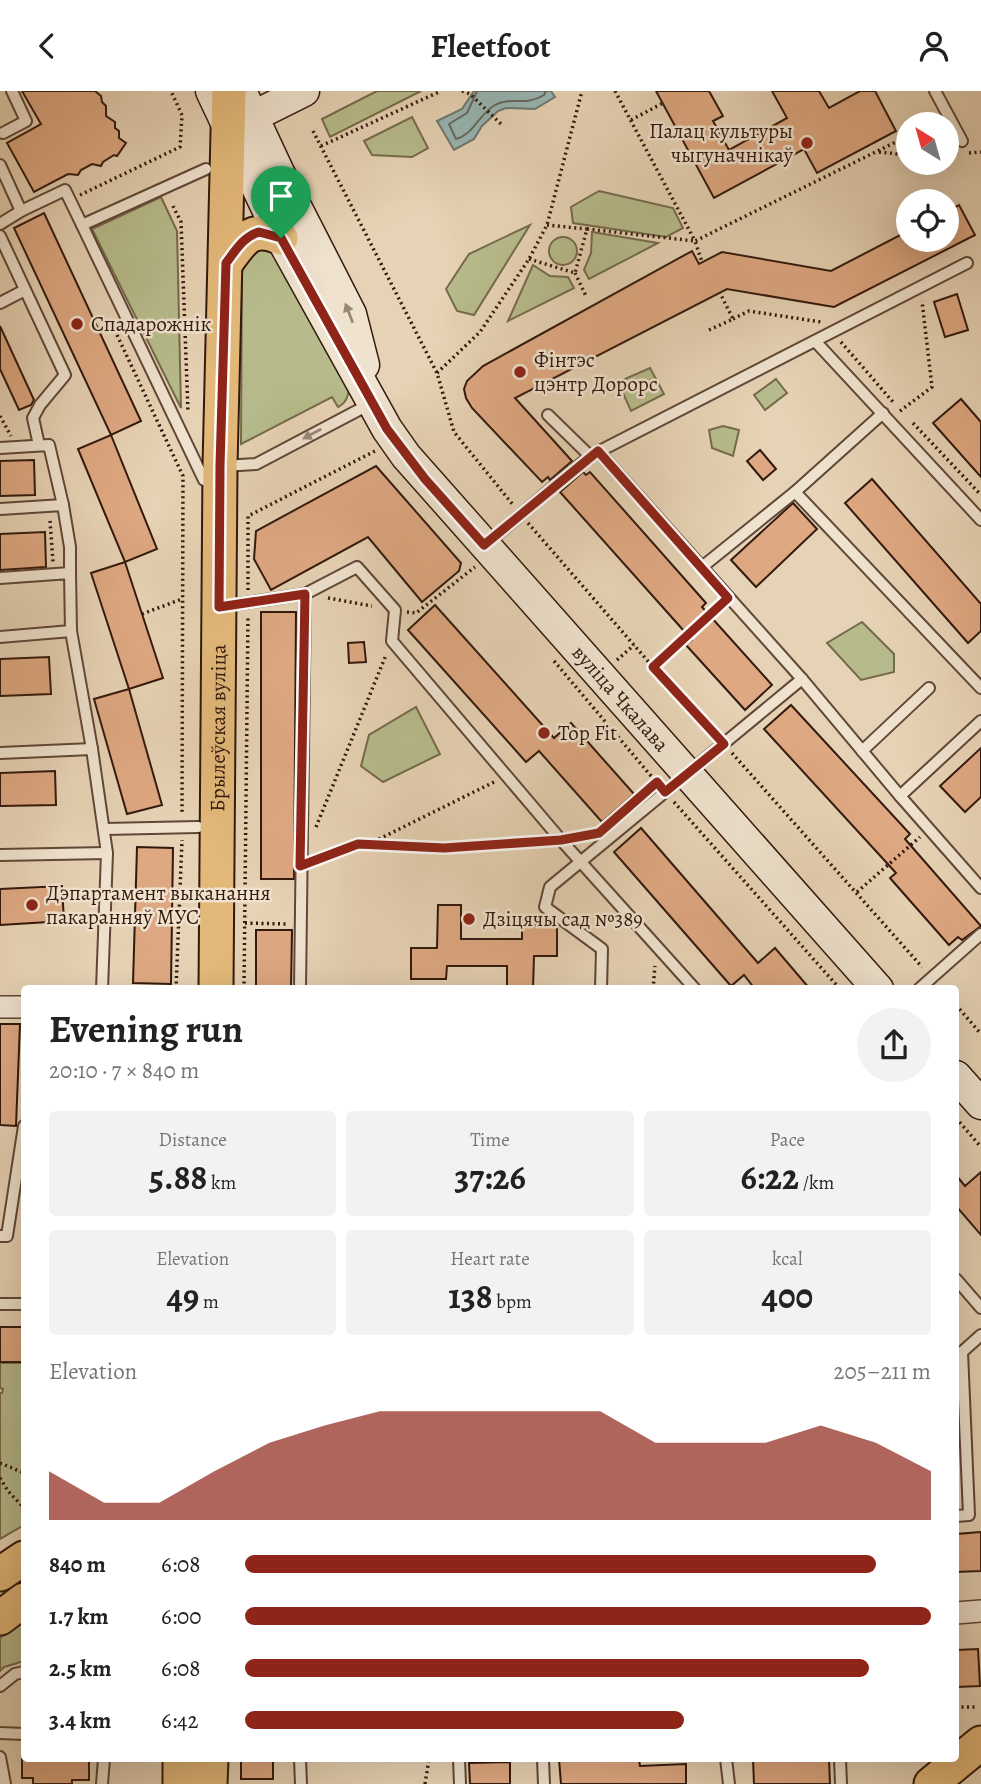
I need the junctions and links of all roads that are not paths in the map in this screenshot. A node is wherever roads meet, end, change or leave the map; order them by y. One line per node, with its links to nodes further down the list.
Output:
1 (12, 91): 7 (lane)
2 (209, 91): 6 (main road, вуліца Чкалава); 10 (main road, Брылеўская вуліца)
3 (229, 91): 6 (main road, Брылеўская вуліца)
4 (304, 91): 6 (main road)
5 (935, 91): 8 (lane)
6 (240, 112): 15 (main road, вуліца Чкалава); 16 (main road, Брылеўская вуліца); 21 (main road, вуліца Чкалава, one-way to 6)
7 (3, 133)
8 (962, 141)
9 (0, 165): 11 (lane)
10 (206, 169): 13 (lane); 27 (main road, Брылеўская вуліца)
11 (21, 211): 12 (lane); 13 (lane)
12 (0, 224)
13 (82, 225): 27 (lane)
14 (0, 236): 18 (lane)
15 (281, 238): 16 (main road); 21 (main road, вуліца Чкалава)
16 (226, 263): 27 (main road, Брылеўская вуліца)
17 (967, 263): 20 (lane)
18 (25, 290): 19 (lane); 24 (lane)
19 (0, 303)
20 (815, 341): 22 (lane); 26 (lane)
21 (373, 403): 27 (lane, one-way to 27); 32 (main road, вуліца Чкалава)
22 (883, 413): 28 (lane); 31 (lane)
23 (548, 415): 26 (lane)
24 (39, 445): 25 (lane); 29 (lane)
25 (0, 447)
26 (594, 454): 32 (lane); 33 (lane)
27 (212, 473): 37 (main road, Брылеўская вуліца); 49 (main road, Брылеўская вуліца)
28 (795, 492): 33 (lane); 42 (lane)
29 (63, 505): 30 (lane); 34 (lane)
30 (0, 509)
31 (981, 520)
32 (484, 545): 47 (main road, вуліца Чкалава)
33 (702, 567): 40 (lane)
34 (70, 573): 35 (lane); 38 (lane)
35 (0, 578)
36 (305, 594): 37 (lane); 53 (lane); 59 (lane)
37 (233, 604): 58 (main road, Брылеўская вуліца)
38 (71, 631): 39 (lane); 44 (lane)
39 (0, 637)
40 (802, 679): 45 (lane); 47 (lane)
41 (929, 688): 45 (lane)
42 (981, 688)
43 (981, 721): 48 (lane)
44 (92, 749): 46 (lane); 50 (lane)
45 (862, 751): 48 (lane)
46 (0, 753)
47 (676, 783): 53 (lane); 62 (main road, вуліца Чкалава)
48 (900, 796): 54 (lane)
49 (190, 827): 50 (lane); 57 (main road, Брылеўская вуліца)
50 (105, 829): 51 (lane)
51 (107, 853): 52 (lane); 56 (lane)
52 (0, 855)
53 (581, 862): 60 (lane); 61 (lane)
54 (981, 888)
55 (981, 934): 63 (lane)
56 (102, 985)
57 (195, 985)
58 (216, 985)
59 (300, 985)
60 (601, 985)
61 (691, 985)
62 (874, 985)
63 (923, 985)
64 (21, 999): 65 (street)
65 (0, 1007)
66 (959, 1079): 67 (main road)
67 (981, 1104)
68 (21, 1145): 69 (lane)
69 (0, 1236)
70 (959, 1282): 73 (lane)
71 (0, 1304): 72 (lane)
72 (21, 1304)
73 (981, 1308)
74 (981, 1335): 75 (lane)
75 (959, 1353): 76 (lane)
76 (959, 1516)
77 (21, 1560): 78 (main road)
78 (0, 1574)
79 (21, 1602): 82 (main road)
80 (981, 1611): 81 (street)
81 (959, 1613)
82 (0, 1618)
83 (21, 1673): 84 (lane)
84 (0, 1686)
85 (0, 1733): 86 (lane)
86 (21, 1734)
87 (981, 1743): 89 (main road)
88 (0, 1758): 99 (lane)
89 (959, 1761)
90 (104, 1762): 100 (lane)
91 (180, 1762): 101 (main road)
92 (211, 1762): 102 (main road)
93 (300, 1762): 103 (lane)
94 (459, 1762): 104 (lane)
95 (543, 1762): 105 (lane)
96 (726, 1762): 106 (lane)
97 (840, 1762): 107 (lane)
98 (958, 1762): 108 (main road)
99 (5, 1784)
100 (102, 1784)
101 (180, 1784)
102 (210, 1784)
103 (301, 1784)
104 (460, 1784)
105 (544, 1784)
106 (729, 1784)
107 (841, 1784)
108 (931, 1784)

